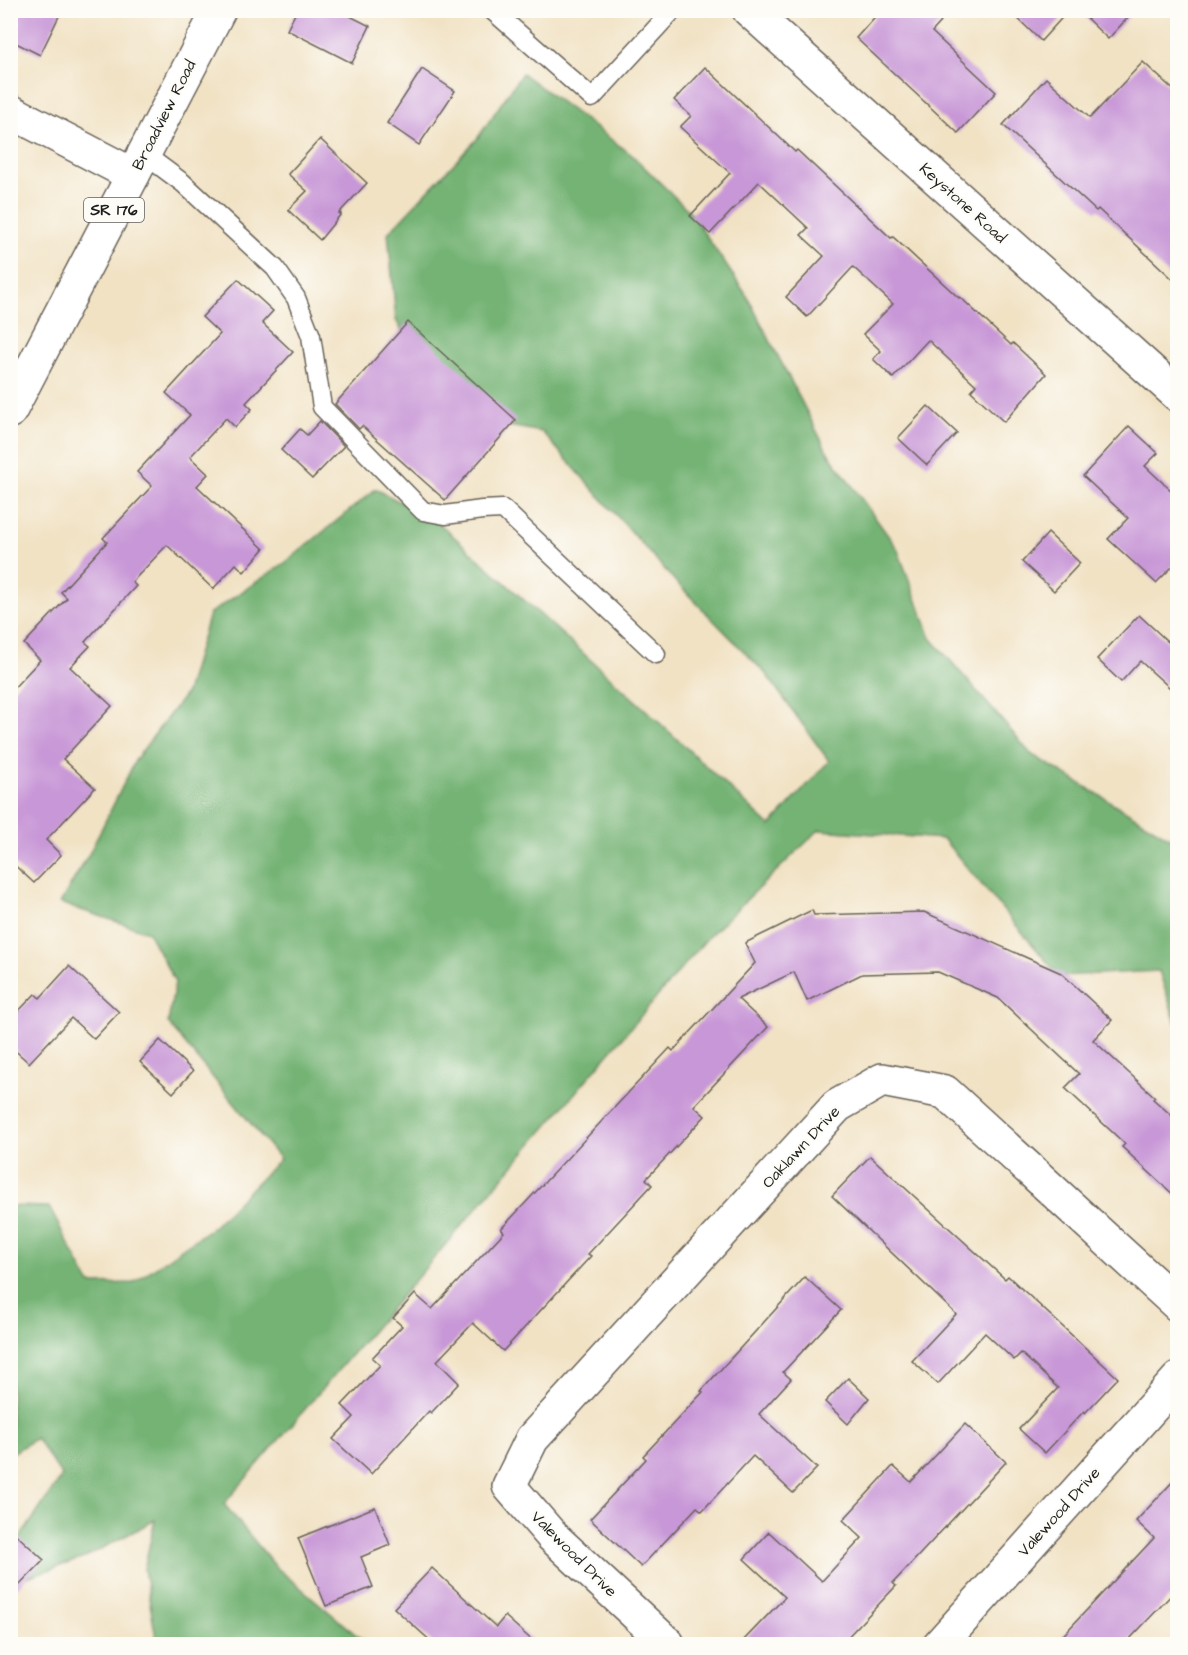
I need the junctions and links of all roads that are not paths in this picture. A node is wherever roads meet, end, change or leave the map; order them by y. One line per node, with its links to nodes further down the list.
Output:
1 (219, 10): 6 (street, Broadview Road / SR 176)
2 (492, 10): 3 (lane)
3 (673, 10)
4 (749, 10): 7 (street, Keystone Road)
5 (10, 111): 6 (street)
6 (138, 164): 8 (street, Broadview Road / SR 176); 9 (lane)
7 (1178, 395)
8 (10, 411)
9 (656, 654)
10 (1178, 1305): 12 (street, Oaklawn Drive)
11 (1178, 1379): 14 (street, Valewood Drive)
12 (509, 1486): 13 (street, Valewood Drive)
13 (668, 1644)
14 (940, 1644)

